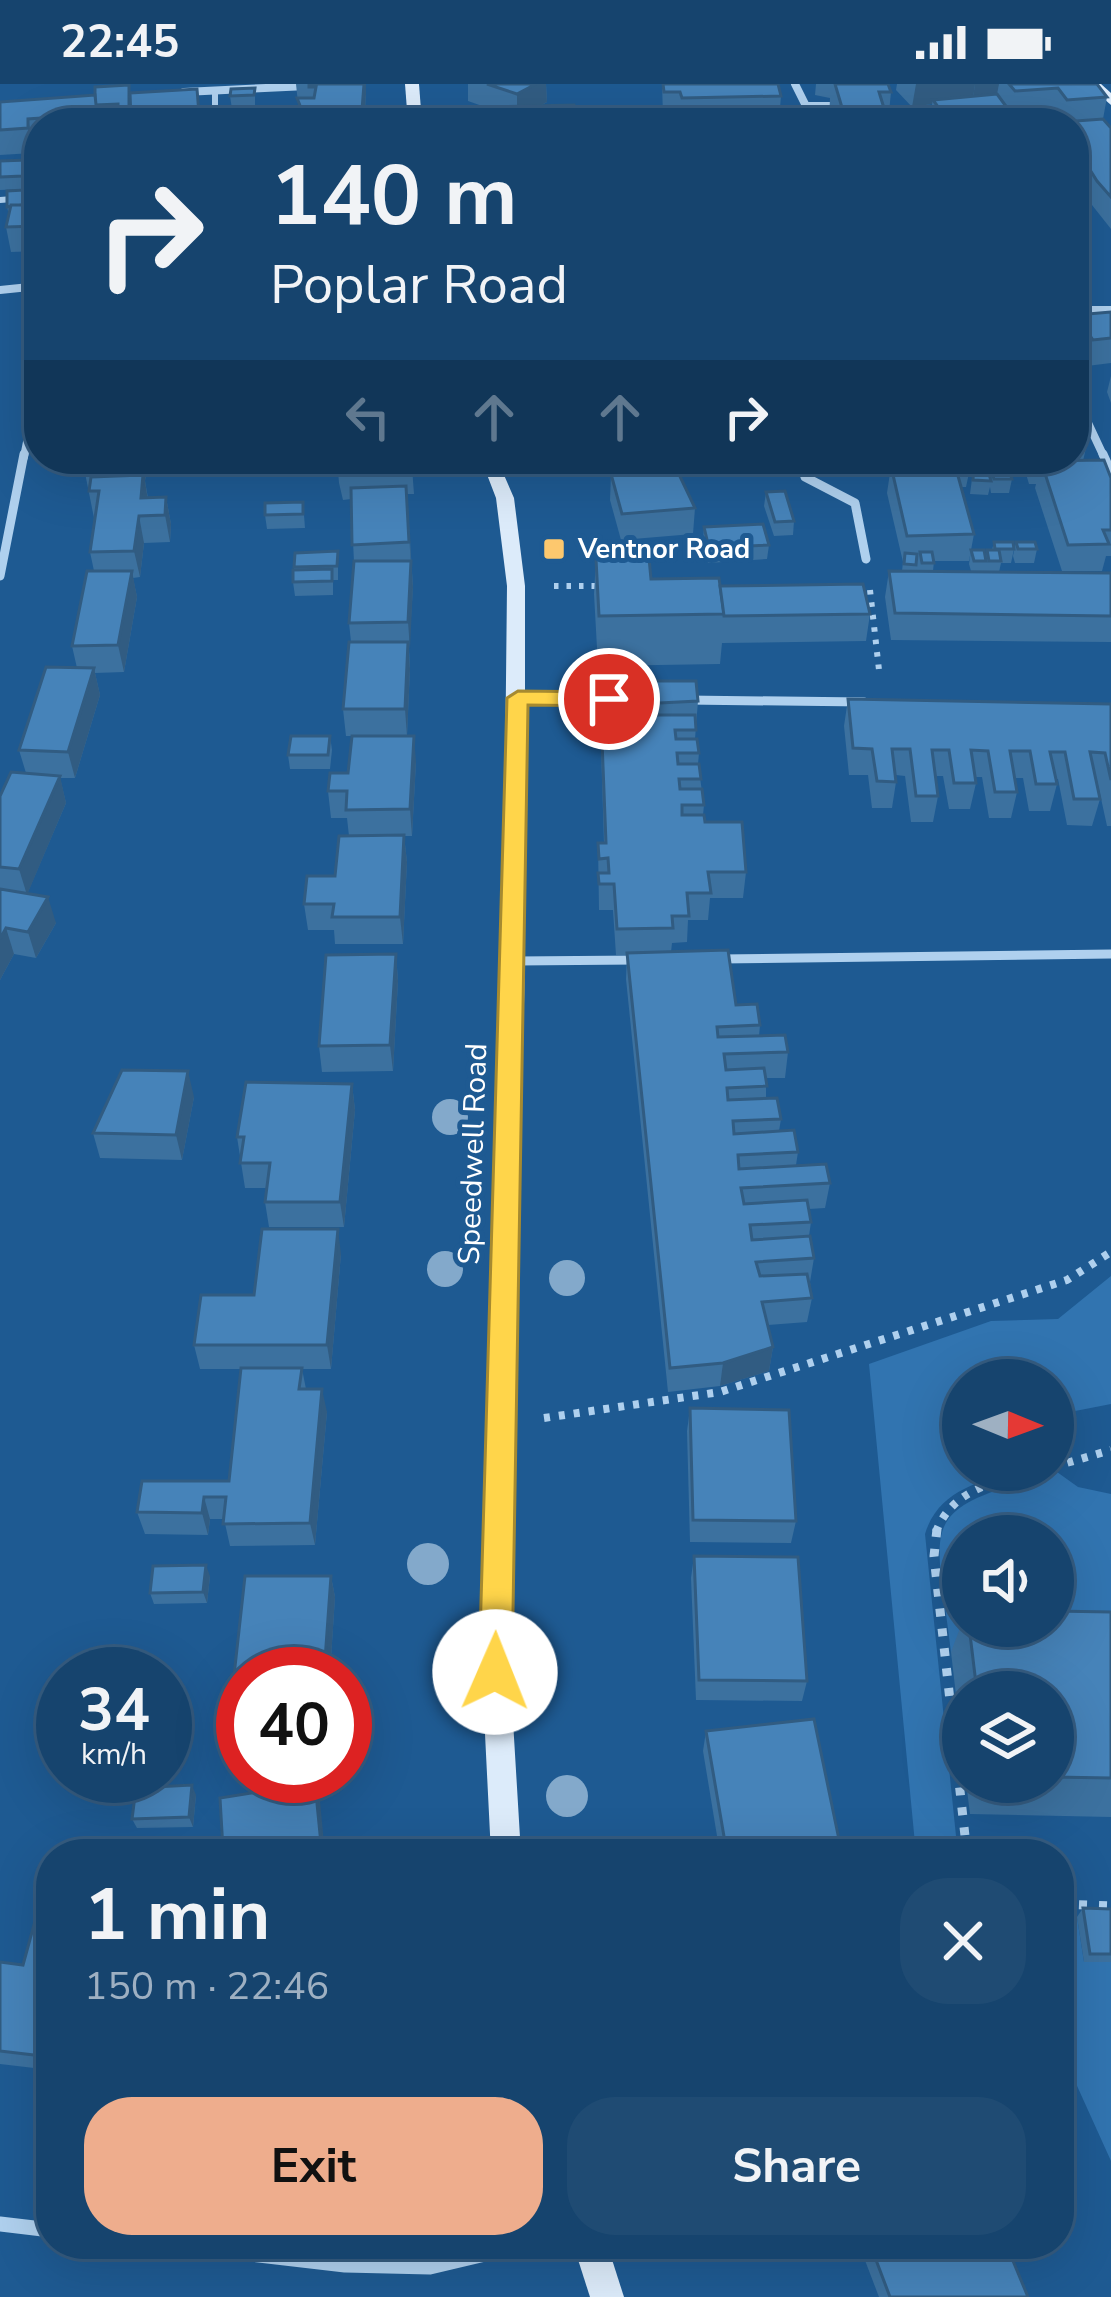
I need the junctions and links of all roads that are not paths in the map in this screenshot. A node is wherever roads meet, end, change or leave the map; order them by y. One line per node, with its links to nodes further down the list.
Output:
1 (795, 84): 9 (street)
2 (1094, 84): 8 (street)
3 (328, 85): 4 (street)
4 (236, 86): 5 (street)
5 (214, 90): 6 (street); 11 (lane)
6 (167, 94)
7 (885, 95): 12 (street)
8 (1111, 101)
9 (806, 106): 10 (street)
10 (854, 106)
11 (214, 108)
12 (881, 108)
13 (1089, 425): 15 (street)
14 (24, 456): 19 (street)
15 (1111, 472)
16 (495, 474): 20 (street, Speedwell Road)
17 (804, 474): 18 (street)
18 (866, 559)
19 (0, 576)
20 (518, 698): 21 (street); 27 (street, Speedwell Road)
21 (632, 699)
22 (677, 700): 23 (street)
23 (883, 702)
24 (1111, 954): 26 (lane)
25 (658, 959): 27 (lane)
26 (705, 959)
27 (514, 962): 28 (street, Speedwell Road)
28 (505, 1839)
29 (0, 2224): 30 (street)
30 (36, 2228)
31 (294, 2259): 32 (street)
32 (464, 2259)
33 (595, 2259): 34 (street)
34 (608, 2297)

